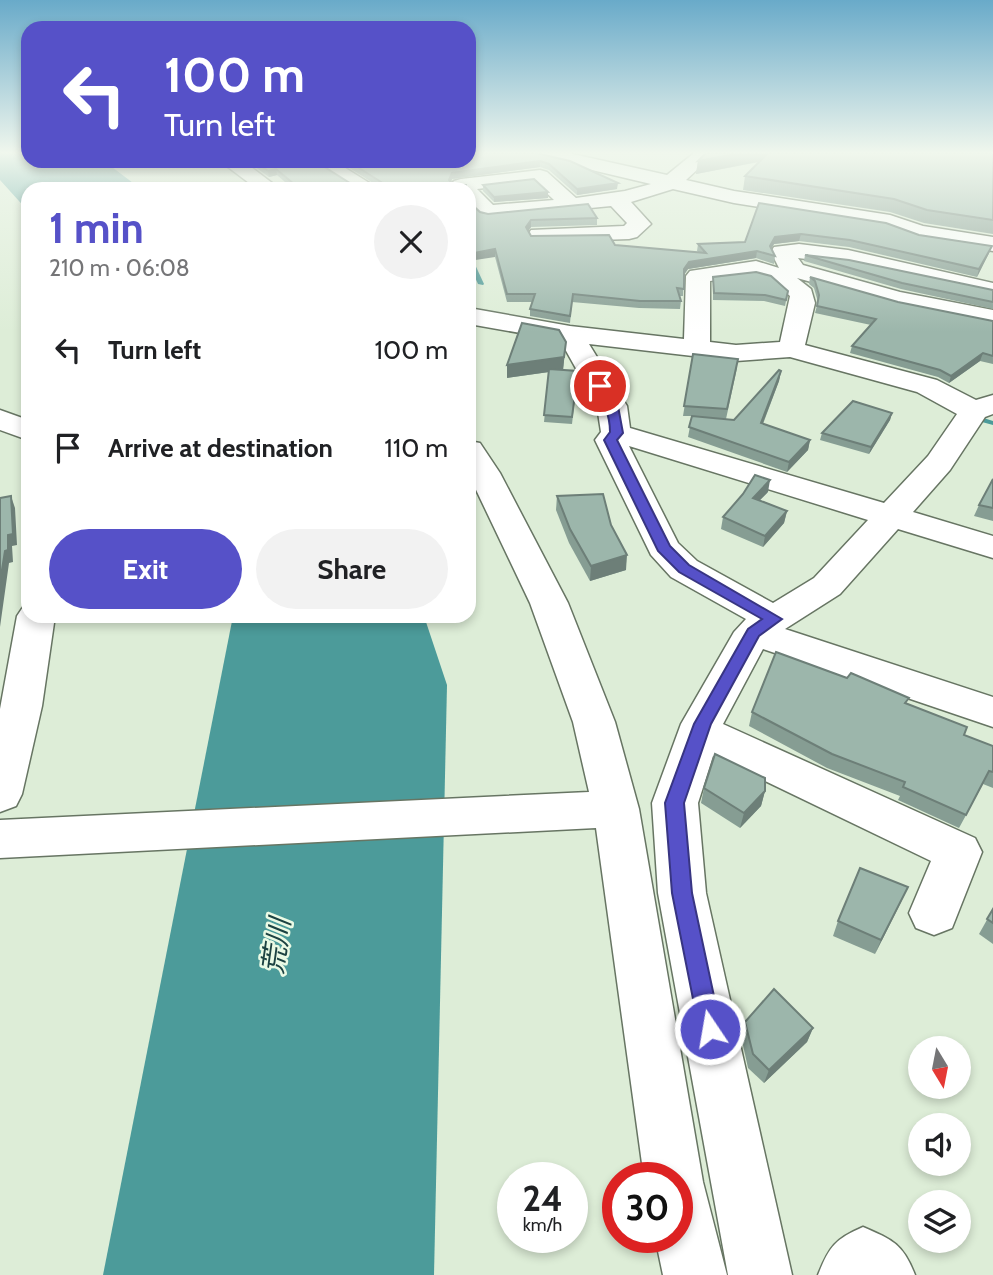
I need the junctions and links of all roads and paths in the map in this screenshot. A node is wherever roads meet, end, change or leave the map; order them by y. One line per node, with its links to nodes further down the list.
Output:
1 (629, 212): 3 (street)
2 (835, 212): 4 (street)
3 (539, 235)
4 (993, 244)
5 (787, 272): 6 (street); 8 (street); 10 (street); 11 (street)
6 (993, 290)
7 (476, 317): 9 (street)
8 (993, 318)
9 (572, 337): 10 (street); 15 (street)
10 (697, 348): 11 (street)
11 (791, 349): 12 (street)
12 (976, 412): 17 (street)
13 (0, 419): 14 (street)
14 (21, 428)
15 (616, 433): 17 (street); 20 (street)
16 (476, 460): 24 (street)
17 (893, 515): 18 (street); 20 (street)
18 (993, 547)
19 (35, 623): 23 (street)
20 (764, 626): 21 (street); 22 (street)
21 (993, 712)
22 (700, 732): 26 (street); 30 (street)
23 (0, 794)
24 (596, 810): 25 (street); 27 (street)
25 (11, 838)
26 (934, 914)
27 (671, 1162)
28 (690, 1253): 29 (street)
29 (695, 1275)
30 (761, 1275)
31 (850, 1275): 32 (street)
32 (883, 1275)

